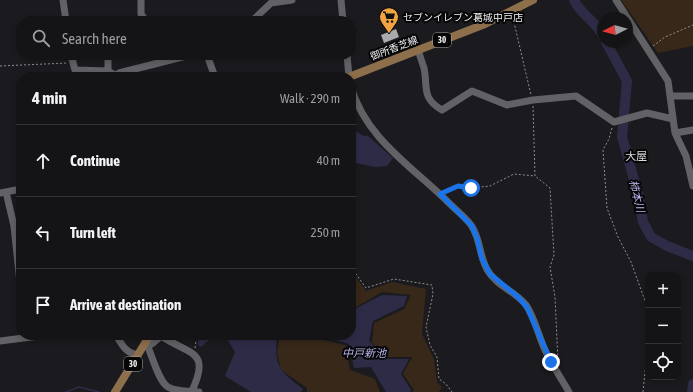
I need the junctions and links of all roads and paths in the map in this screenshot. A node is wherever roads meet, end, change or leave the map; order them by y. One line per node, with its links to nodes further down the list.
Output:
1 (63, 0): 8 (street)
2 (141, 0): 9 (street)
3 (292, 0): 10 (street)
4 (341, 0): 11 (street)
5 (533, 0): 7 (main road, 御所香芝線 / 30)
6 (616, 0): 13 (street)
7 (511, 11): 14 (main road, 御所香芝線 / 30); 29 (path)
8 (65, 16)
9 (142, 16)
10 (257, 16)
11 (343, 16)
12 (693, 26): 13 (path)
13 (648, 49): 27 (street)
14 (418, 50): 26 (main road, 御所香芝線 / 30); 29 (street)
15 (72, 60): 20 (street)
16 (108, 60): 22 (street)
17 (155, 60): 23 (street)
18 (209, 60): 24 (street)
19 (347, 60): 25 (street)
20 (72, 63): 21 (path); 22 (street)
21 (0, 66)
22 (108, 71)
23 (124, 72)
24 (213, 72)
25 (348, 72)
26 (356, 74)
27 (670, 96): 28 (street); 31 (street)
28 (693, 96)
29 (533, 100): 32 (street); 35 (path)
30 (356, 101): 39 (street)
31 (672, 118): 32 (street); 34 (street)
32 (621, 120): 42 (path)
33 (693, 130): 34 (street)
34 (675, 133): 36 (street)
35 (535, 176): 39 (path); 54 (path)
36 (693, 186)
37 (16, 189): 38 (street)
38 (3, 192): 40 (street)
39 (440, 194): 54 (street)
40 (16, 245)
41 (356, 274): 57 (path)
42 (648, 308)
43 (16, 338): 49 (street)
44 (119, 340): 53 (street)
45 (148, 340): 50 (main road, 30)
46 (156, 340): 50 (street)
47 (167, 340): 52 (street)
48 (196, 340): 52 (path)
49 (0, 341)
50 (146, 343): 53 (main road, 30); 56 (street)
51 (648, 344): 59 (path)
52 (194, 354): 56 (street)
53 (138, 355): 55 (main road, 30)
54 (557, 372): 58 (street)
55 (115, 392)
56 (195, 392)
57 (452, 392)
58 (569, 392)
59 (643, 392)

